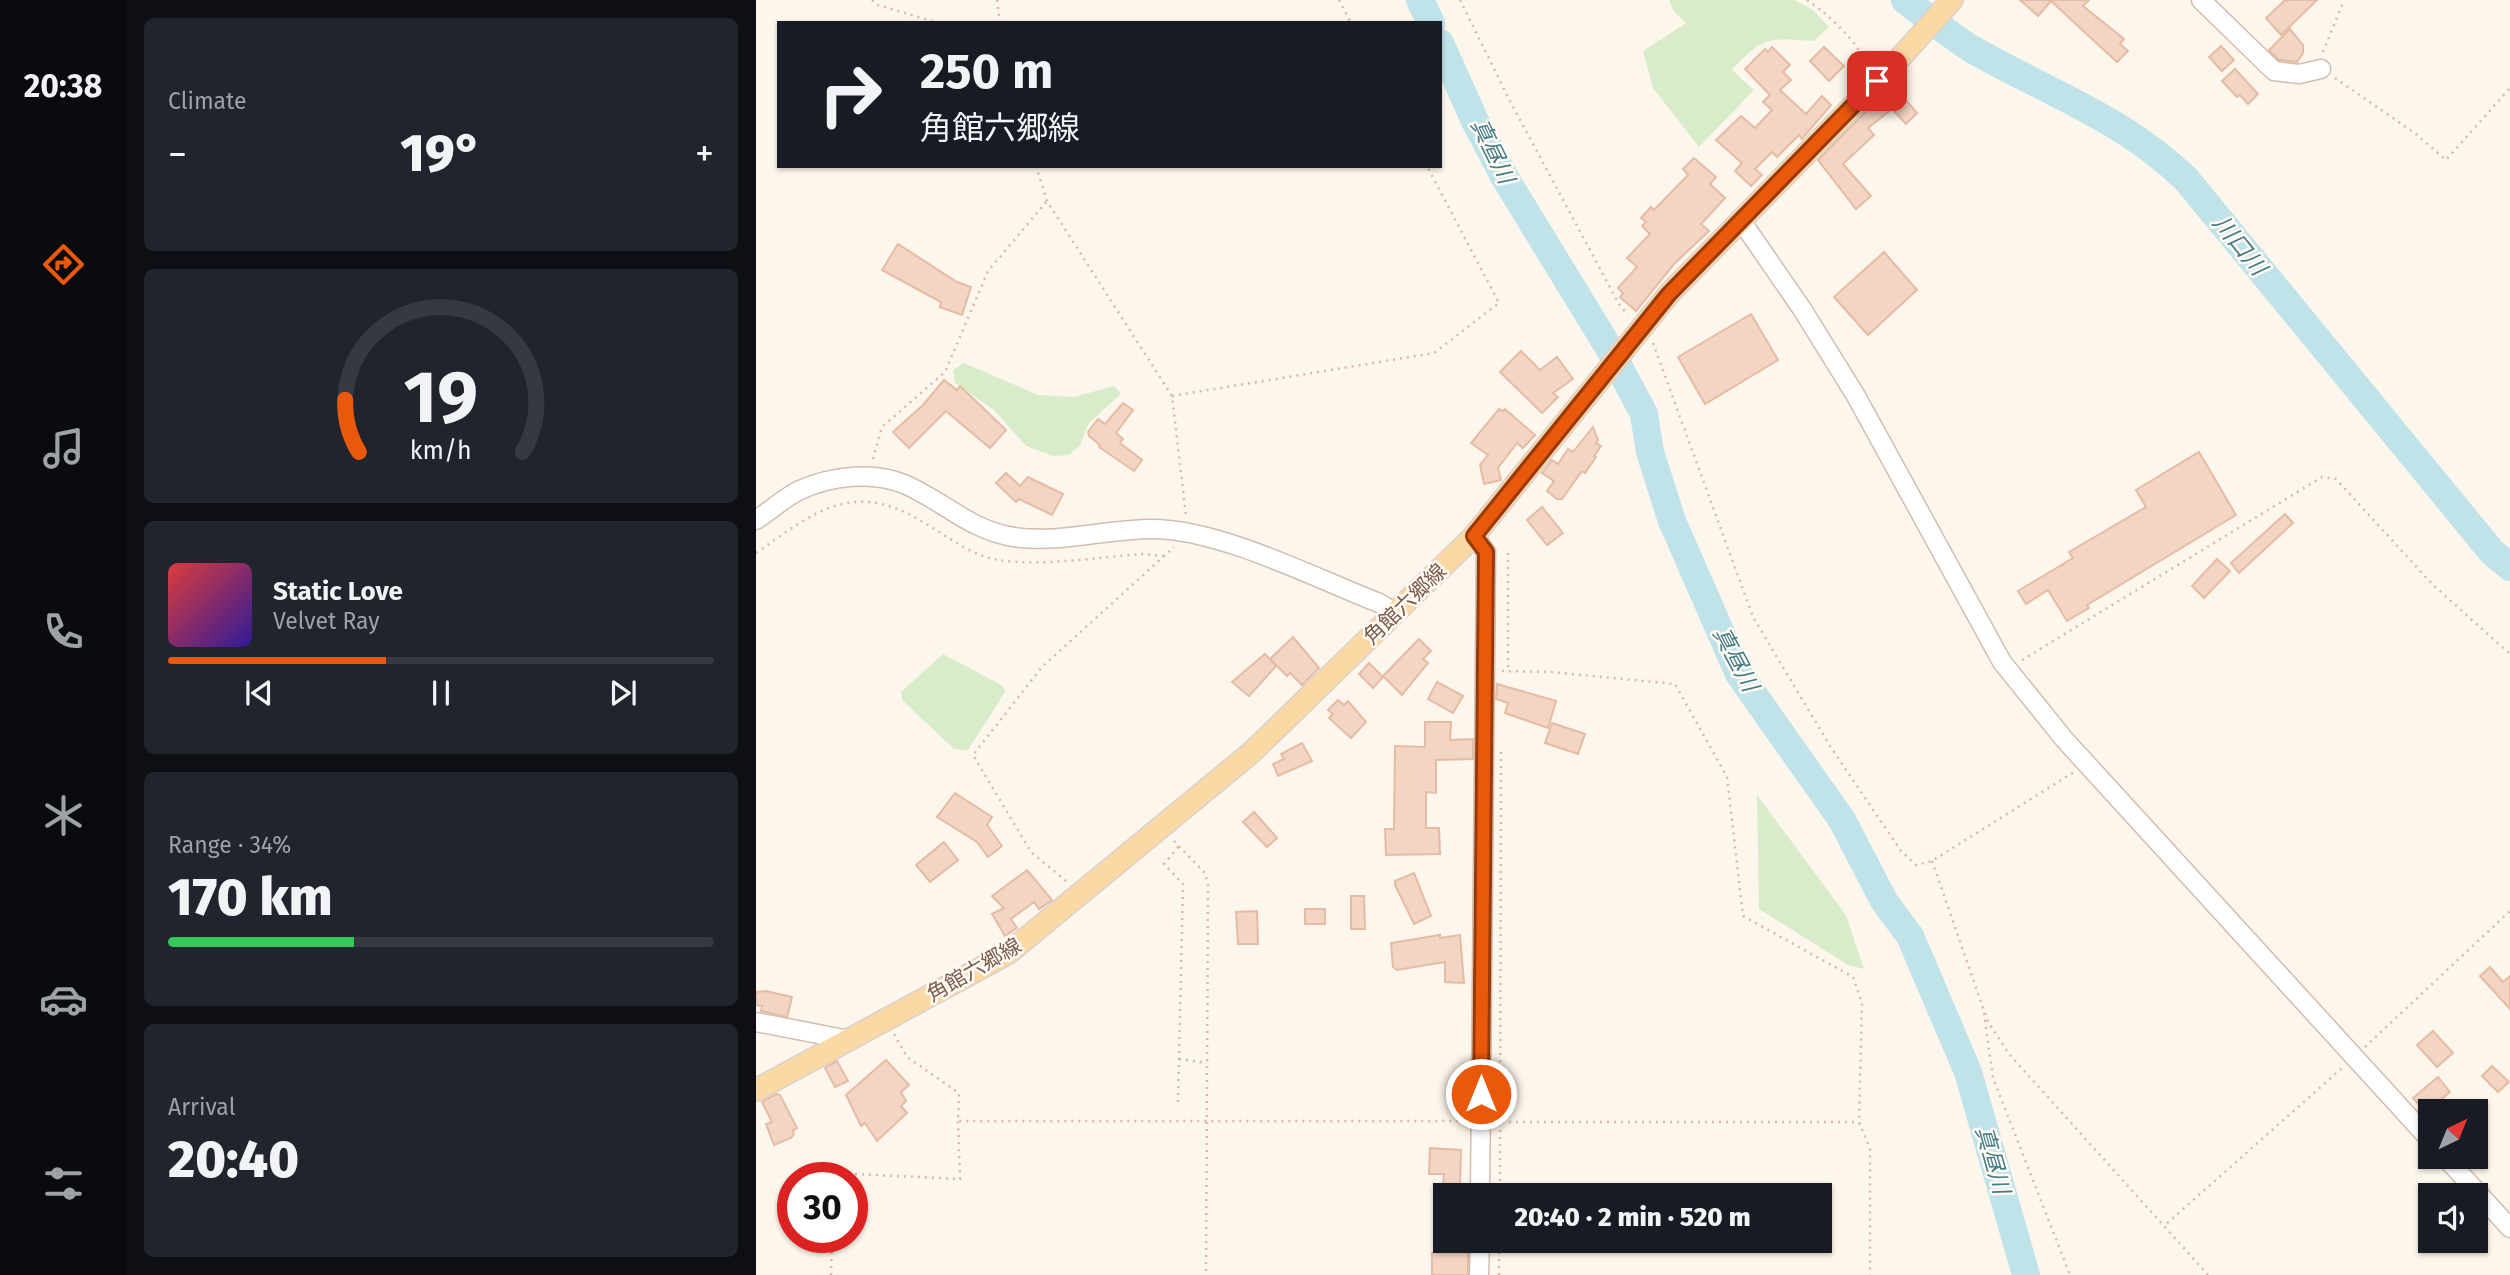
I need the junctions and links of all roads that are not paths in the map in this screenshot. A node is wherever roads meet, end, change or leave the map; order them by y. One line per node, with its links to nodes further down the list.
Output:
1 (1952, 0): 4 (main road, 角館六郷線)
2 (2201, 0): 3 (street)
3 (2321, 69)
4 (1740, 219): 6 (main road, 角館六郷線); 11 (street)
5 (756, 520): 7 (street)
6 (1474, 536): 7 (main road, 角館六郷線); 13 (street)
7 (1396, 613): 9 (main road, 角館六郷線)
8 (756, 1022): 9 (street)
9 (849, 1040): 10 (main road, 角館六郷線)
10 (756, 1090)
11 (2418, 1127)
12 (2456, 1169): 14 (street)
13 (1480, 1183)
14 (2510, 1228)
15 (1480, 1253): 16 (street)
16 (1479, 1275)

